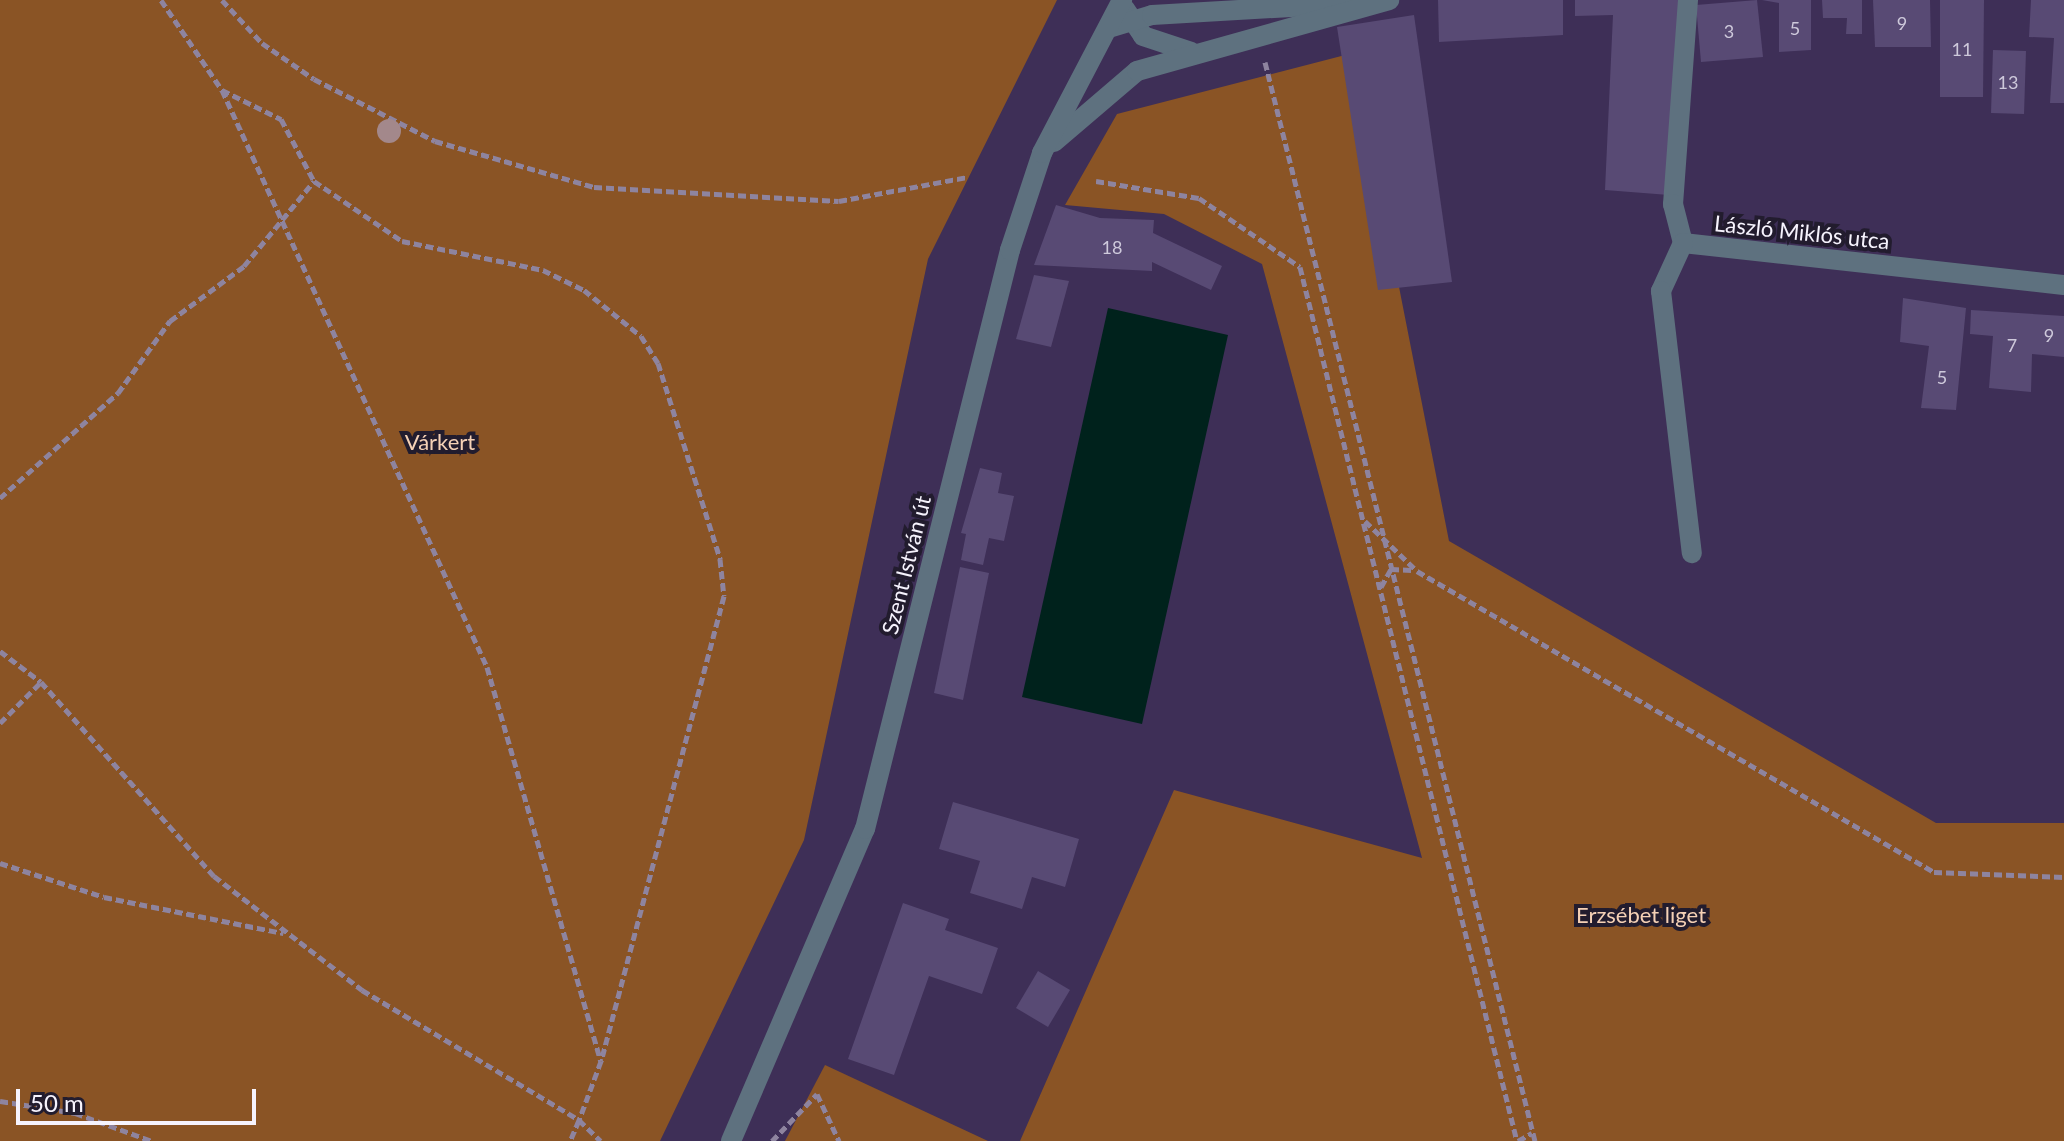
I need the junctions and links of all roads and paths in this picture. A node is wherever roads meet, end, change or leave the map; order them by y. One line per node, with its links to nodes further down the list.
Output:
1 (161, 0): 10 (path)
2 (222, 0): 12 (path)
3 (1223, 0): 7 (street)
4 (1386, 0): 7 (street); 8 (street)
5 (1688, 0): 16 (street, László Miklós utca)
6 (1124, 7): 7 (street); 9 (street); 11 (street, Szent István út)
7 (1252, 15)
8 (1259, 39): 9 (street); 20 (path)
9 (1197, 53): 11 (street)
10 (222, 90): 13 (path); 15 (path)
11 (1042, 153): 38 (street, Szent István út)
12 (967, 177)
13 (314, 181): 15 (path); 31 (path)
14 (1096, 181): 19 (path)
15 (284, 217): 18 (path); 31 (path)
16 (1683, 243): 17 (street, László Miklós utca); 21 (street)
17 (2064, 285)
18 (0, 498)
19 (1362, 517): 20 (path); 24 (path)
20 (1386, 549): 22 (path); 23 (path)
21 (1692, 553)
22 (1391, 569): 23 (path); 24 (path); 34 (path)
23 (1417, 571): 29 (path)
24 (1380, 589): 41 (path)
25 (0, 651): 26 (path)
26 (41, 682): 27 (path); 30 (path)
27 (0, 723)
28 (0, 863): 30 (path)
29 (2064, 877)
30 (284, 933): 33 (path)
31 (601, 1061): 33 (path)
32 (0, 1101): 35 (path)
33 (579, 1120): 36 (path); 37 (path)
34 (1532, 1133): 41 (path); 42 (path)
35 (152, 1141)
36 (570, 1141)
37 (601, 1141)
38 (731, 1141)
39 (772, 1141): 40 (path)
40 (839, 1141)
41 (1518, 1141)
42 (1532, 1141)

